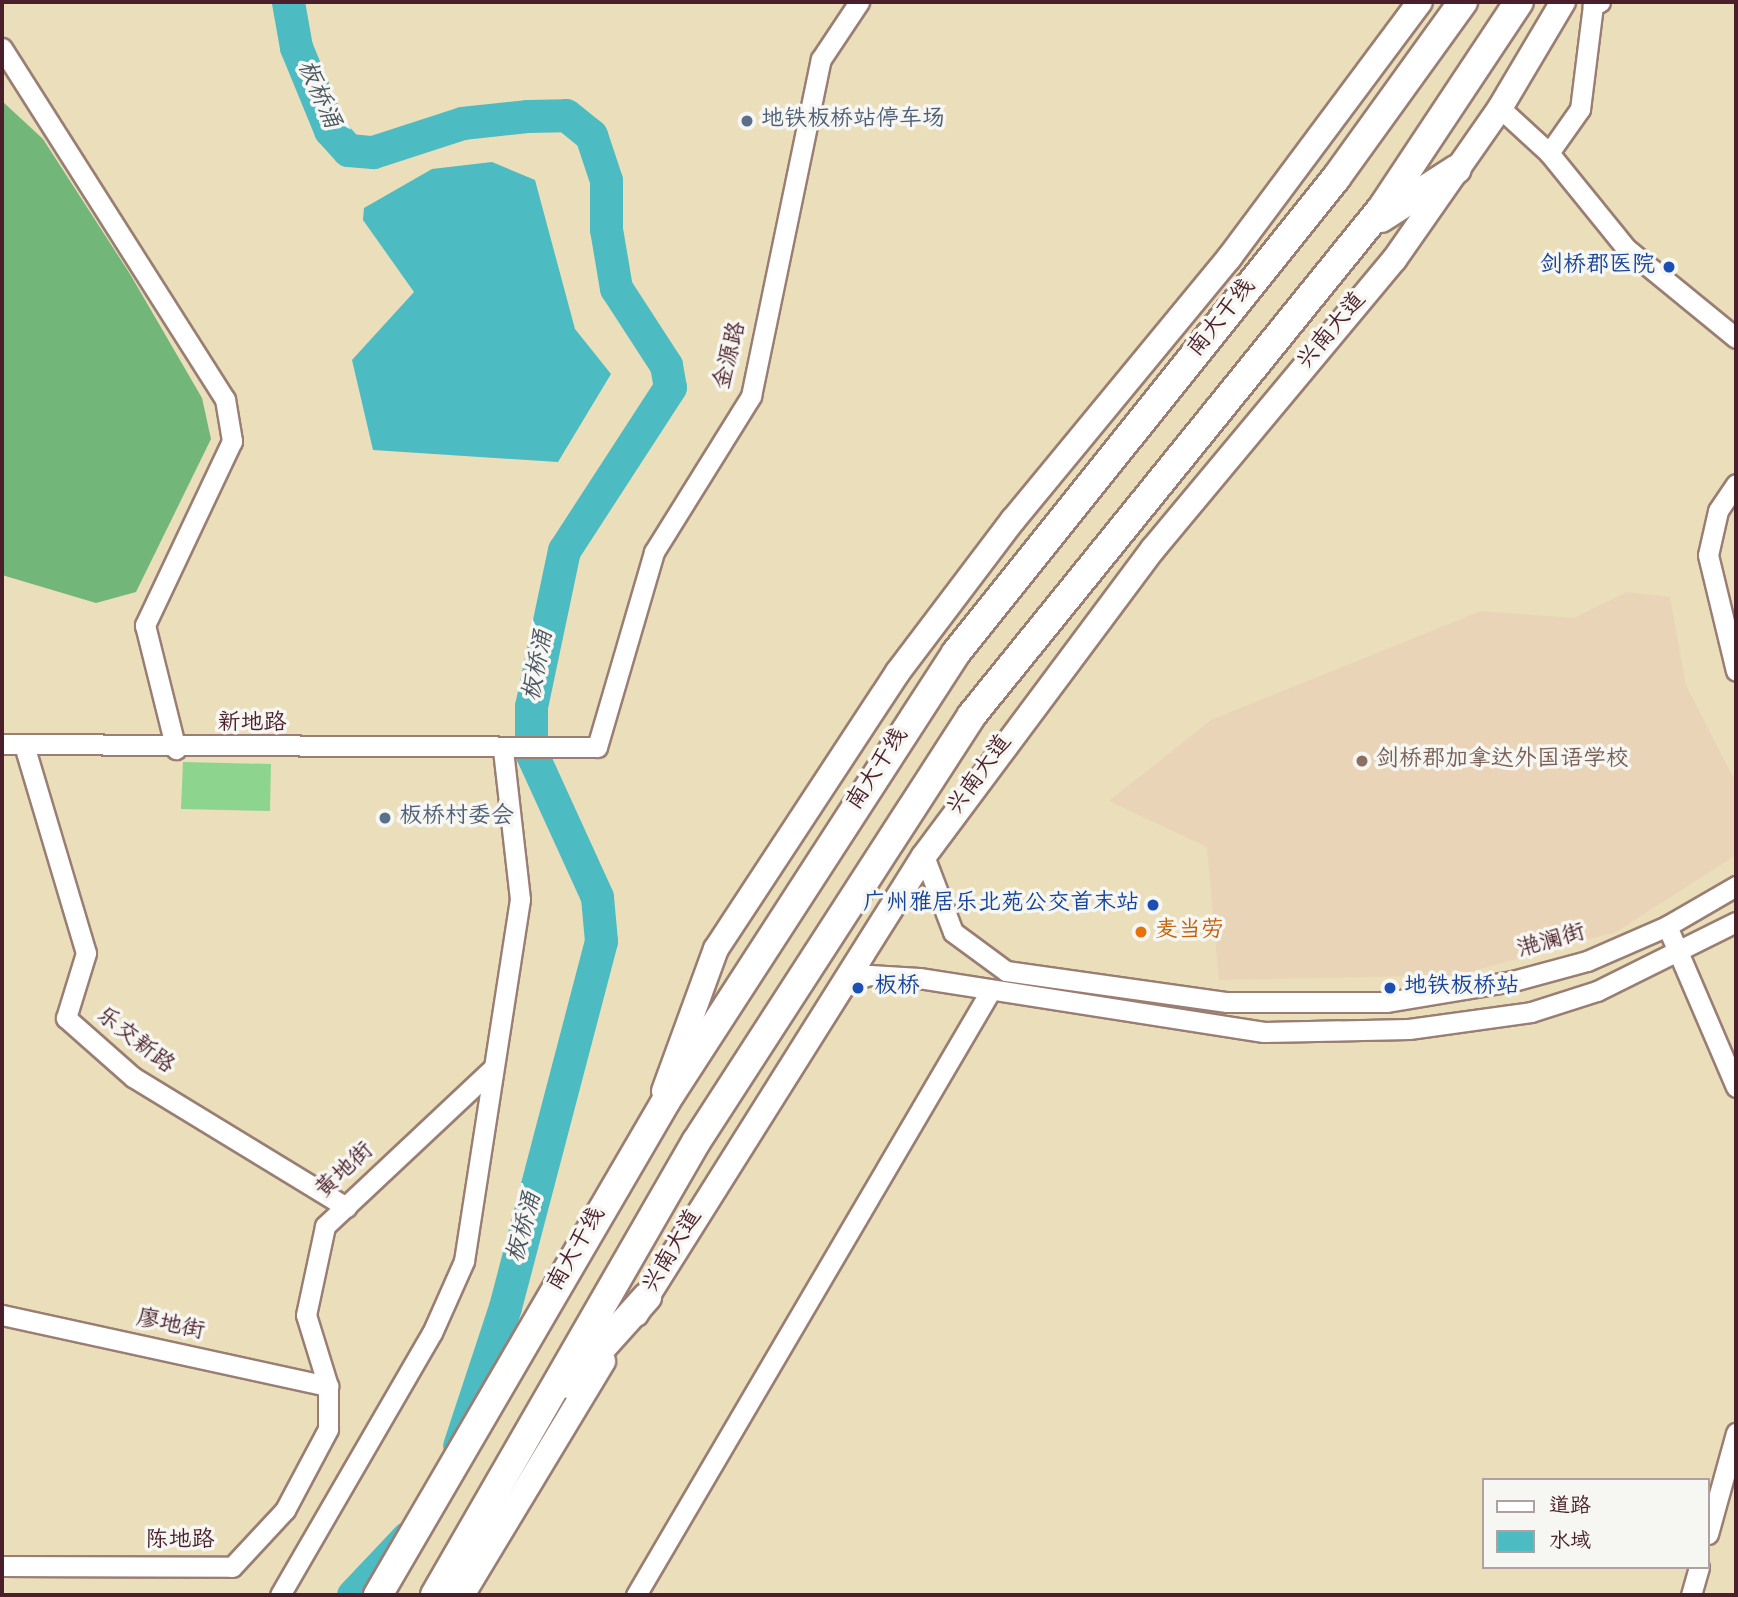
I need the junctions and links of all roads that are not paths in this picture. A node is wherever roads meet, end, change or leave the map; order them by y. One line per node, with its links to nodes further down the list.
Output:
1 (859, 2): 17 (street, 金源路)
2 (1420, 2): 35 (main road)
3 (1463, 2): 35 (highway, 南大干线)
4 (1519, 2): 11 (highway, 南大干线)
5 (1563, 2): 8 (main road, 兴南大道)
6 (1596, 3): 9 (street)
7 (2, 48): 18 (street)
8 (1500, 108): 9 (street); 10 (main road, 兴南大道)
9 (1549, 153): 12 (street)
10 (1457, 169): 11 (highway); 20 (main road, 兴南大道)
11 (1367, 227): 40 (highway, 南大干线)
12 (1736, 338)
13 (1736, 484): 14 (street)
14 (1736, 671)
15 (2, 744): 16 (street, 新地路)
16 (24, 745): 18 (street, 新地路); 36 (street, 乐交新路)
17 (597, 747): 19 (street, 新地路)
18 (176, 749): 19 (street, 新地路)
19 (503, 750): 33 (street)
20 (924, 856): 25 (main road, 兴南大道); 26 (street, 滟澜街)
21 (1736, 886): 23 (street, 滟澜街)
22 (1736, 922): 24 (street)
23 (1667, 926): 24 (street); 28 (street, 滟澜街)
24 (1681, 954): 30 (street); 31 (street)
25 (842, 984): 27 (street); 37 (main road, 兴南大道)
26 (1130, 986): 28 (street, 滟澜街); 29 (street)
27 (991, 990): 29 (street); 50 (street)
28 (1326, 1002): 31 (street)
29 (1126, 1011): 31 (street)
30 (1711, 1026): 32 (street); 34 (street)
31 (1327, 1032)
32 (1736, 1042)
33 (492, 1069): 36 (street, 黄地街); 46 (street)
34 (1736, 1087)
35 (653, 1121): 47 (highway, 南大干线)
36 (346, 1207): 39 (street, 黄地街)
37 (648, 1297): 40 (highway); 49 (main road, 兴南大道)
38 (2, 1315): 39 (street, 廖地街)
39 (328, 1386): 41 (street, 黄地街)
40 (529, 1427): 48 (highway, 南大干线)
41 (328, 1429): 44 (street, 陈地路)
42 (1736, 1433): 43 (street)
43 (1710, 1527)
44 (2, 1566)
45 (1698, 1569): 51 (street)
46 (284, 1593)
47 (378, 1595)
48 (435, 1595)
49 (462, 1595)
50 (636, 1595)
51 (1692, 1595)

